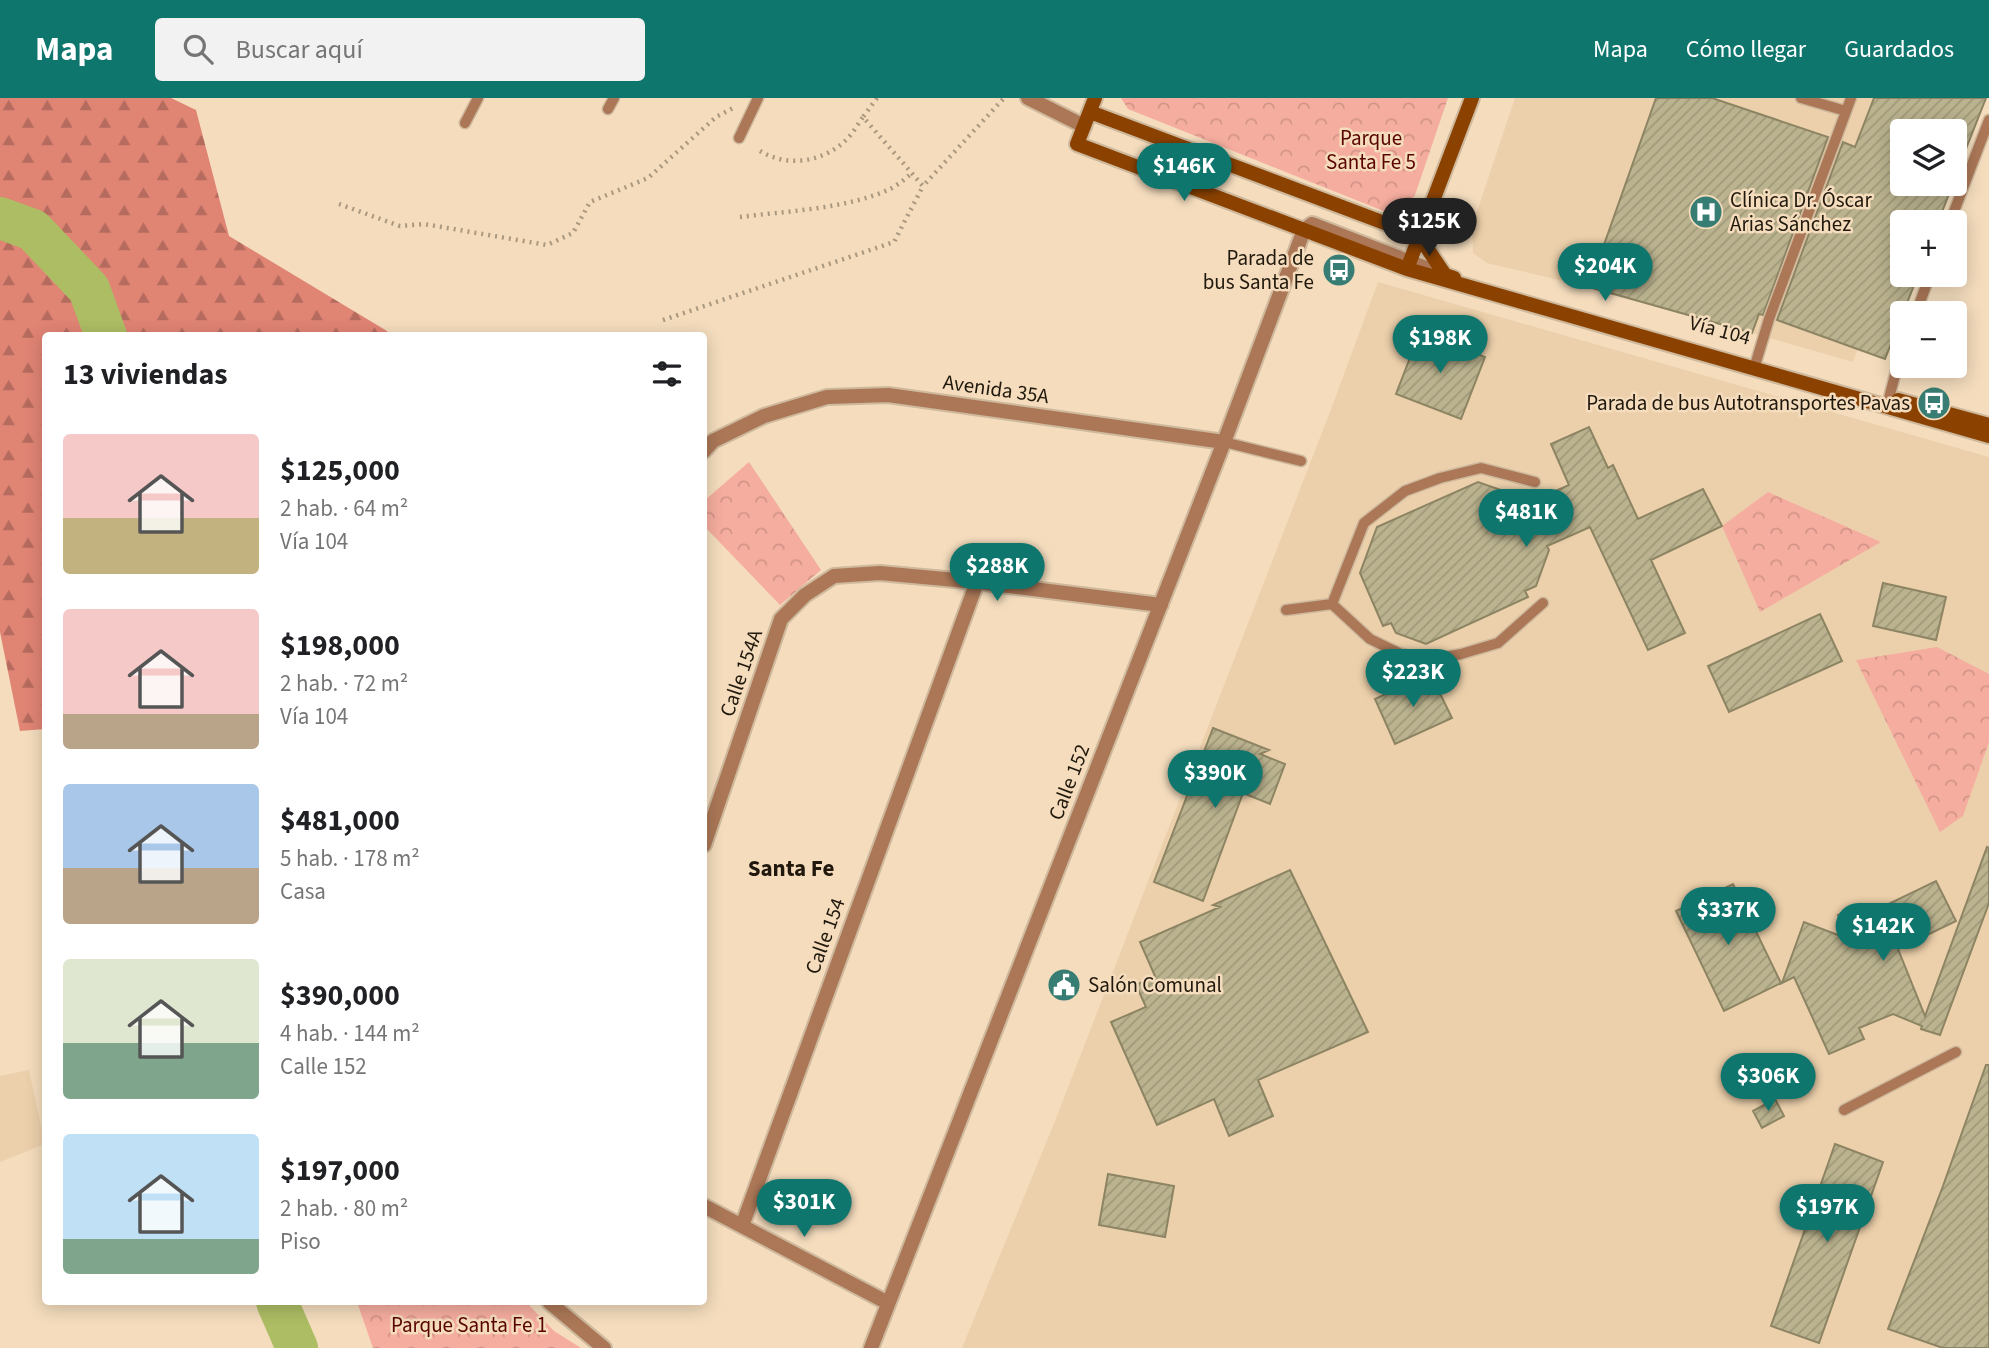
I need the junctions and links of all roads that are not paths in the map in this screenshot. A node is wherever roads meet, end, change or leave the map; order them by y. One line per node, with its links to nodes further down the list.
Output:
1 (478, 98): 13 (lane)
2 (614, 98): 9 (lane)
3 (758, 98): 14 (lane)
4 (1028, 98): 11 (street)
5 (1096, 98): 11 (main road)
6 (1472, 98): 17 (main road)
7 (1801, 98): 10 (lane)
8 (1851, 98): 10 (lane)
9 (608, 109)
10 (1846, 111): 20 (lane)
11 (1087, 119): 16 (main road, Vía 104); 17 (main road)
12 (1989, 120): 15 (lane)
13 (466, 123)
14 (739, 138)
15 (1955, 210)
16 (1304, 230): 18 (main road, Vía 104); 25 (street, Calle 152)
17 (1419, 236): 18 (main road); 19 (main road)
18 (1408, 265): 19 (street); 24 (main road, Vía 104)
19 (1445, 275): 20 (main road, Vía 104)
20 (1756, 362): 22 (main road, Vía 104)
21 (1894, 378): 22 (lane)
22 (1889, 398): 23 (main road, Vía 104)
23 (1989, 425)
24 (1989, 436)
25 (1224, 442): 26 (street, Avenida 35A); 27 (lane); 32 (street, Calle 152)
26 (707, 447)
27 (1301, 461)
28 (1535, 482): 31 (lane)
29 (977, 583): 32 (street); 34 (street, Calle 154A); 38 (street, Calle 154)
30 (1543, 603): 31 (lane)
31 (1332, 604): 33 (lane)
32 (1161, 605): 39 (street, Calle 152)
33 (1286, 610)
34 (707, 836)
35 (1956, 1052): 36 (lane)
36 (1844, 1110)
37 (707, 1208): 38 (street)
38 (742, 1226): 39 (street)
39 (888, 1303): 42 (street, Calle 152)
40 (553, 1305): 41 (street)
41 (604, 1348)
42 (872, 1348)

